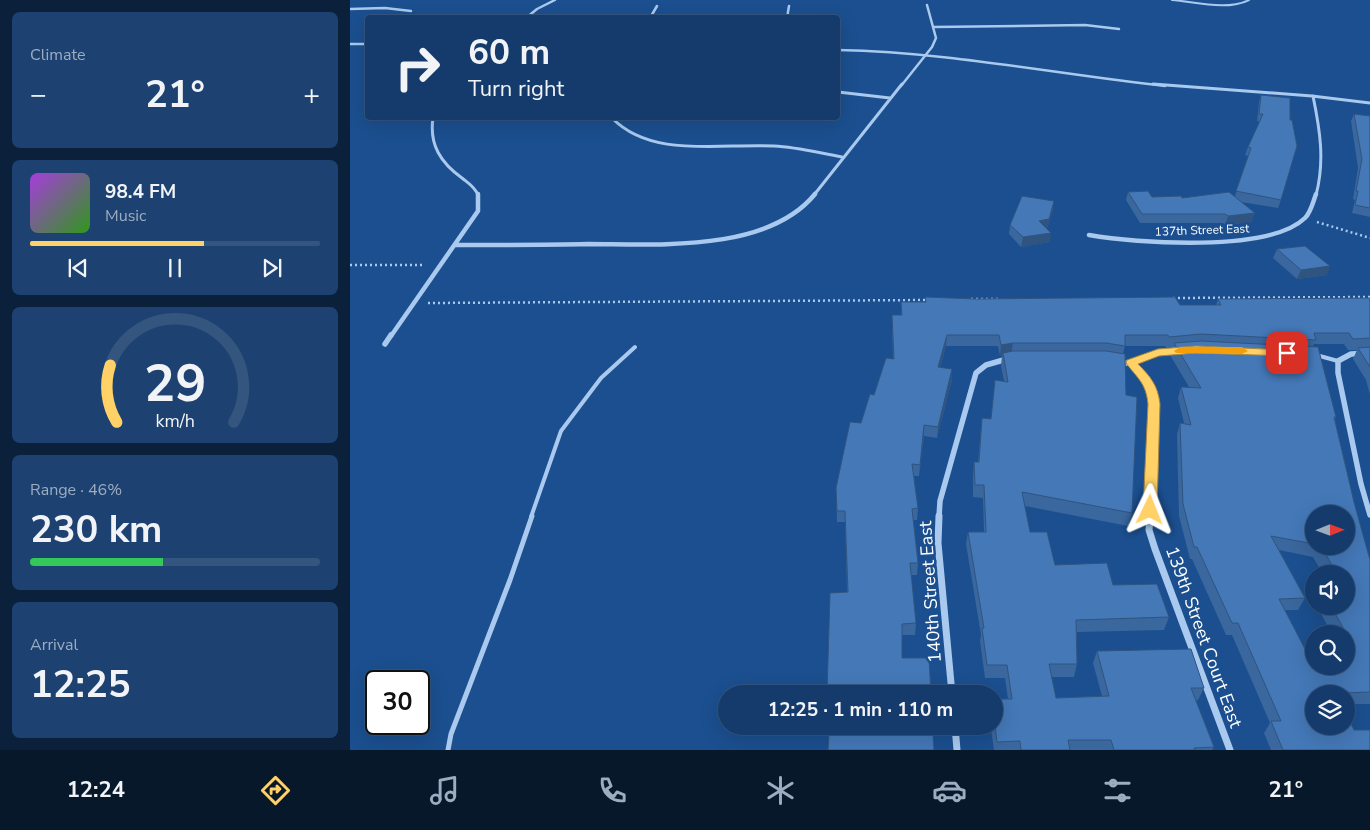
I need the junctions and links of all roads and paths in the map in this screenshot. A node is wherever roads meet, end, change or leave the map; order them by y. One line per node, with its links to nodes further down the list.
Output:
1 (555, 0): 9 (street)
2 (1172, 0): 3 (lane)
3 (1249, 0)
4 (927, 5): 12 (street)
5 (657, 6): 10 (street)
6 (789, 6): 11 (street)
7 (350, 8): 8 (street)
8 (411, 11)
9 (530, 15)
10 (652, 15)
11 (788, 15)
12 (933, 27): 13 (street); 17 (street)
13 (1119, 29)
14 (350, 44): 15 (street)
15 (365, 44)
16 (840, 50): 17 (street)
17 (927, 54): 19 (street); 20 (street)
18 (840, 92): 20 (street)
19 (1313, 96): 21 (street); 25 (street)
20 (890, 98): 24 (street)
21 (1370, 104)
22 (433, 120): 28 (street)
23 (613, 120): 24 (street)
24 (842, 157): 28 (street)
25 (1305, 218): 26 (street, 137th Street East); 27 (path)
26 (1089, 235)
27 (1370, 238)
28 (455, 245): 30 (street)
29 (350, 265): 30 (path)
30 (440, 265): 36 (street)
31 (1370, 296): 32 (path)
32 (1171, 298)
33 (1001, 299): 35 (path)
34 (932, 300): 36 (path)
35 (961, 300)
36 (413, 303): 37 (street)
37 (385, 344)
38 (635, 347): 49 (lane)
39 (1177, 351): 45 (lane)
40 (1370, 353): 43 (street)
41 (1308, 355): 43 (lane)
42 (1011, 359): 47 (street, 140th Street East)
43 (1341, 359): 46 (street)
44 (1116, 362): 45 (street)
45 (1131, 363): 51 (street, 139th Street Court East)
46 (1370, 515)
47 (951, 685)
48 (956, 735): 50 (street)
49 (448, 750)
50 (957, 750)
51 (1230, 750)

